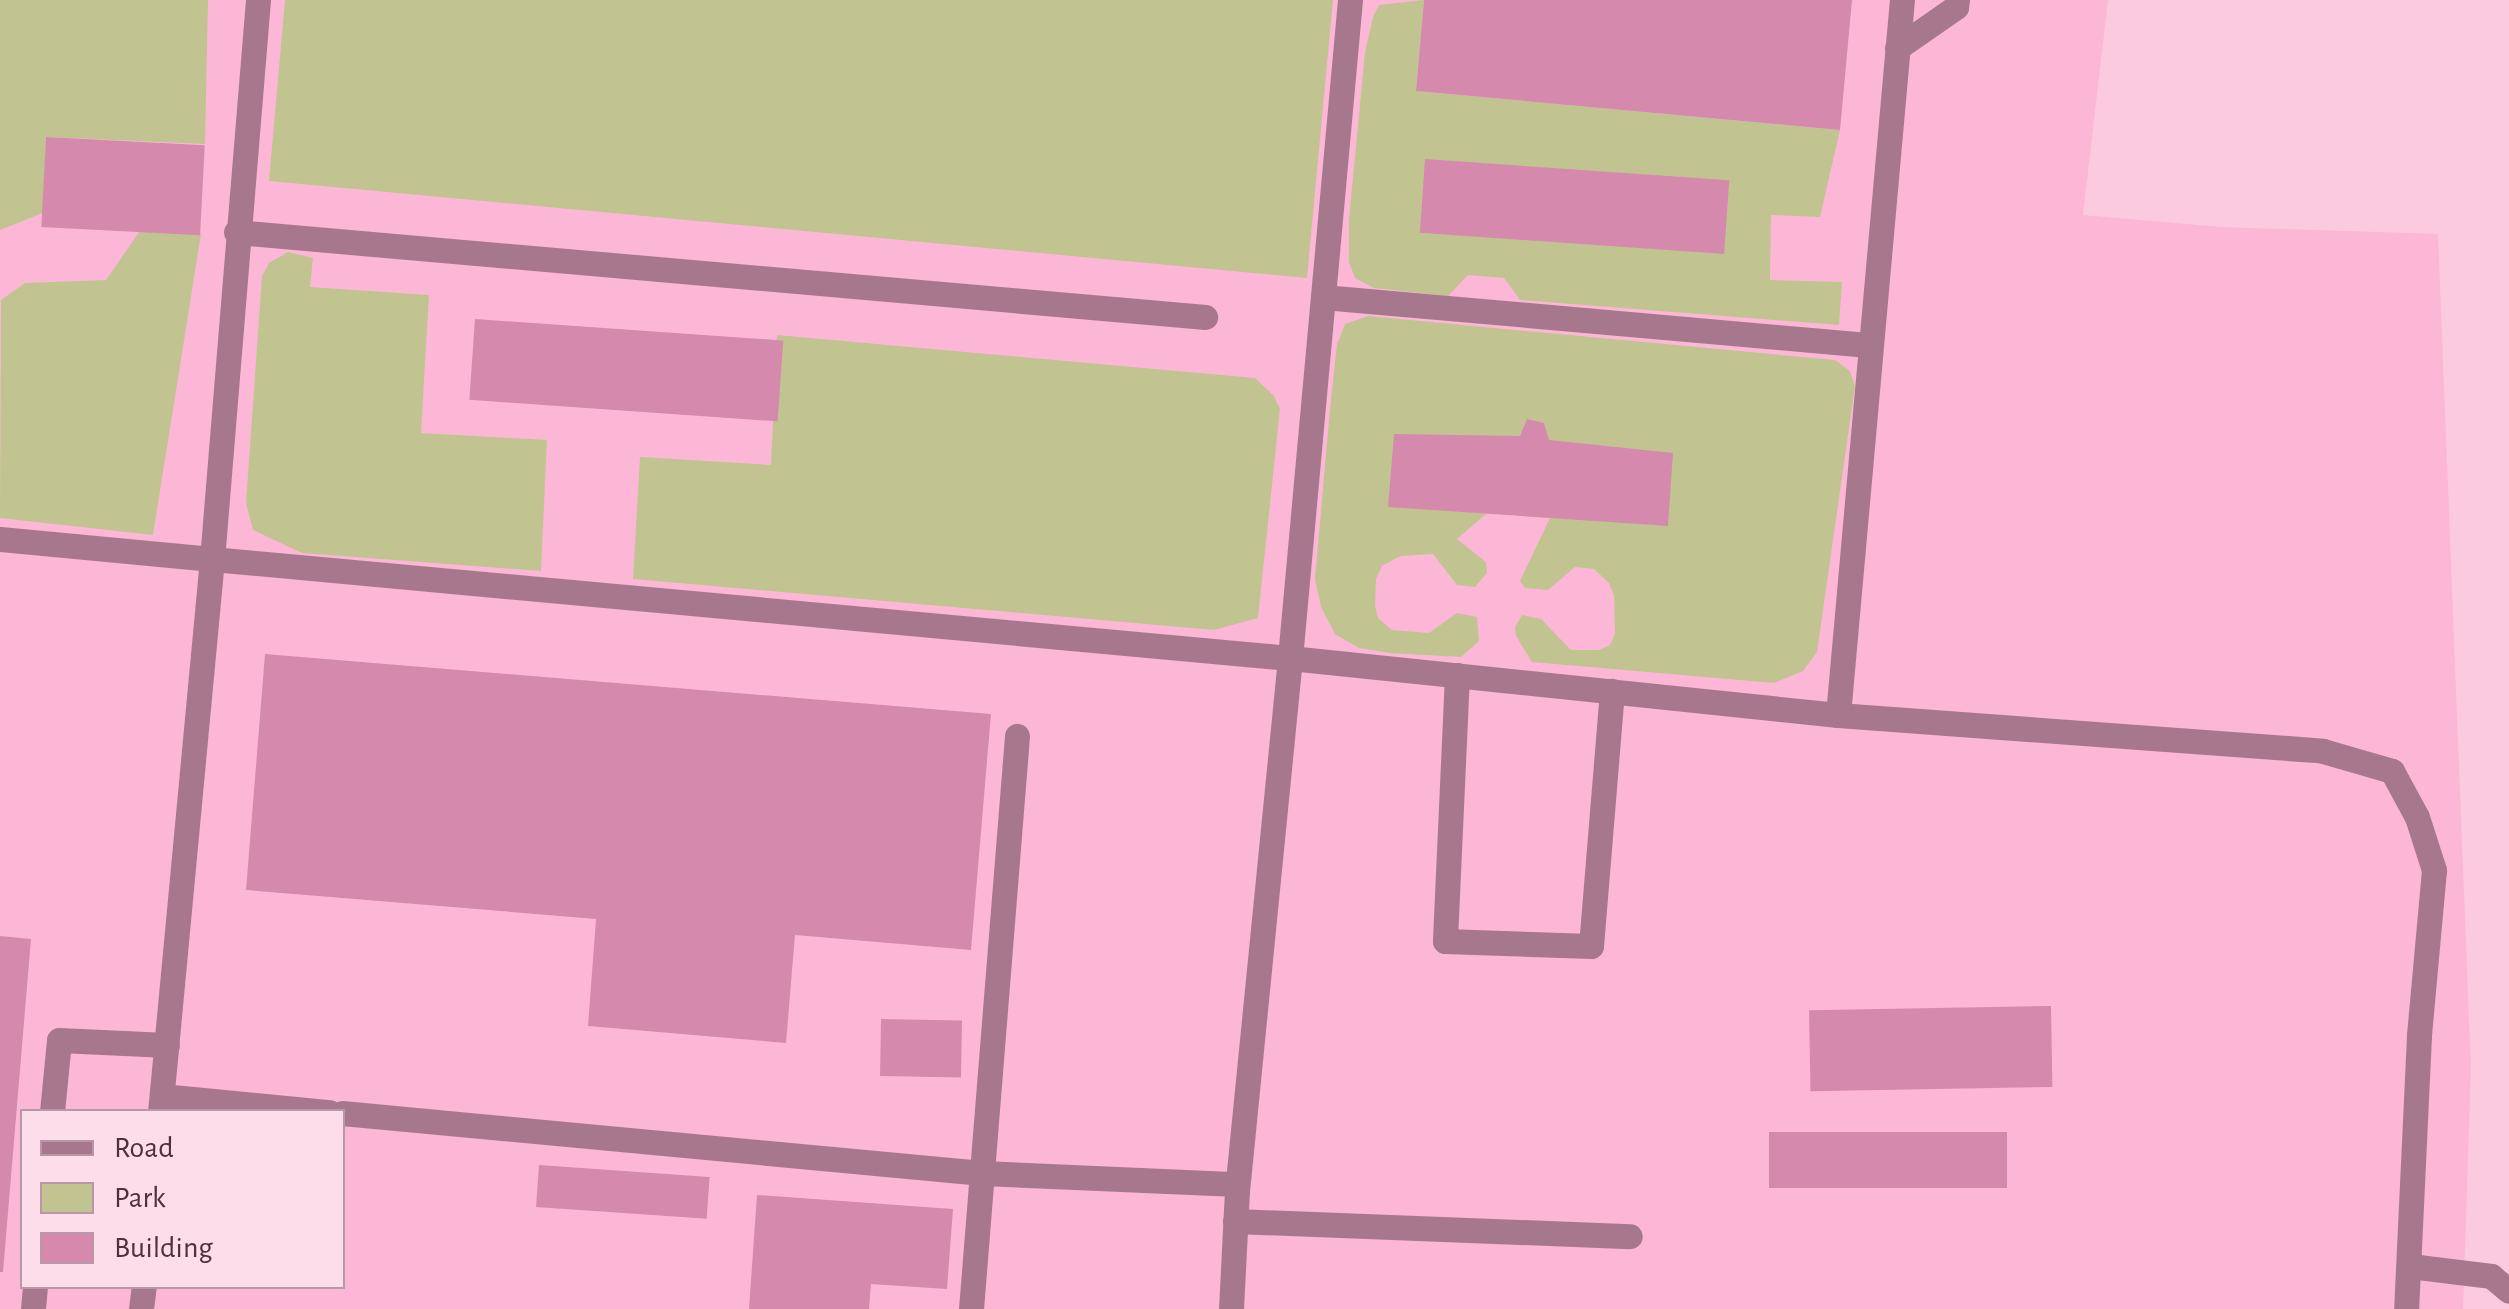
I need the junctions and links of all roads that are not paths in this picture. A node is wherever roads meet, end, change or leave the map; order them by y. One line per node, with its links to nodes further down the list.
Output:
1 (258, 0): 6 (lane)
2 (1350, 0): 7 (lane)
3 (1902, 0): 5 (lane)
4 (1957, 0): 5 (lane)
5 (1897, 48): 9 (lane)
6 (236, 232): 8 (lane); 11 (lane)
7 (1323, 296): 9 (lane); 12 (lane)
8 (1204, 318)
9 (1868, 345): 15 (lane)
10 (0, 539): 11 (lane)
11 (212, 559): 12 (lane); 17 (lane)
12 (1290, 658): 13 (lane); 23 (lane)
13 (1457, 675): 14 (lane); 14 (lane)
14 (1612, 691): 15 (lane)
15 (1838, 715): 26 (lane)
16 (1017, 736): 22 (lane)
17 (167, 1045): 18 (lane); 19 (lane)
18 (161, 1104): 20 (lane)
19 (52, 1109)
20 (265, 1109)
21 (345, 1113): 22 (lane)
22 (982, 1174): 23 (lane); 28 (lane)
23 (1238, 1184): 24 (lane)
24 (1236, 1221): 25 (lane); 29 (lane)
25 (1630, 1236)
26 (2410, 1266): 27 (lane); 30 (lane)
27 (2509, 1290)
28 (971, 1309)
29 (1231, 1309)
30 (2406, 1309)

